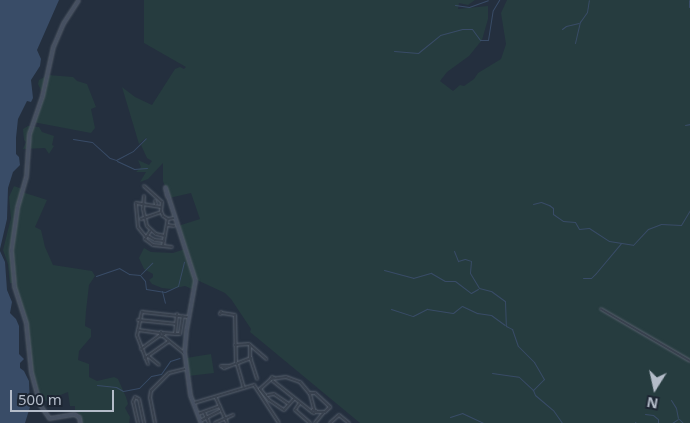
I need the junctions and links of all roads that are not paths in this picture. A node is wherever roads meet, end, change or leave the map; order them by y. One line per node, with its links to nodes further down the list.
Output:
1 (78, 0): 70 (street)
2 (144, 186): 5 (street)
3 (144, 196): 6 (street)
4 (167, 196): 11 (street)
5 (158, 198): 7 (street); 8 (street)
6 (144, 203): 7 (street); 10 (street); 16 (street)
7 (152, 204): 8 (street)
8 (161, 207): 9 (street)
9 (161, 212): 10 (street); 13 (street)
10 (146, 218): 12 (street); 16 (street)
11 (174, 218): 13 (street); 25 (street)
12 (141, 219)
13 (168, 219): 14 (street)
14 (167, 225): 15 (street); 17 (street)
15 (174, 226)
16 (147, 234): 17 (street); 18 (street); 19 (street)
17 (165, 236): 18 (street)
18 (164, 241): 19 (street)
19 (163, 246): 20 (street)
20 (172, 247)
21 (601, 309): 40 (street)
22 (222, 313): 32 (street)
23 (177, 314): 24 (street); 26 (street); 27 (street)
24 (183, 316): 25 (street); 30 (street)
25 (188, 317): 35 (street)
26 (138, 320): 27 (street); 28 (street)
27 (175, 324): 30 (street)
28 (137, 330): 29 (street); 34 (street)
29 (162, 334): 30 (street); 31 (street); 34 (street)
30 (174, 334)
31 (168, 341): 35 (street); 36 (street)
32 (235, 345): 33 (street); 41 (street)
33 (250, 346): 38 (street); 39 (street)
34 (141, 349): 37 (street)
35 (184, 354): 45 (street)
36 (148, 356): 37 (street); 43 (street)
37 (145, 358): 42 (street)
38 (251, 358): 41 (street); 46 (street)
39 (266, 359)
40 (690, 361)
41 (236, 363): 44 (street); 48 (street)
42 (148, 364)
43 (159, 365)
44 (228, 366)
45 (186, 369): 55 (street); 73 (street)
46 (257, 379)
47 (273, 379): 49 (street); 50 (street); 53 (street)
48 (244, 388): 49 (street); 52 (street)
49 (259, 390): 51 (street); 77 (street)
50 (309, 393): 61 (street); 63 (street)
51 (267, 396): 56 (street); 56 (street)
52 (216, 397): 54 (street); 58 (street)
53 (294, 399): 56 (street); 57 (street)
54 (198, 403): 55 (street); 59 (street)
55 (193, 404): 59 (street)
56 (289, 404)
57 (299, 404): 61 (street); 78 (street)
58 (220, 406): 60 (street); 62 (street)
59 (194, 408): 64 (street)
60 (221, 410): 66 (street); 67 (street)
61 (314, 411): 63 (street)
62 (204, 412): 64 (street); 66 (street)
63 (324, 412): 79 (street)
64 (197, 414): 68 (street)
65 (233, 415): 67 (street)
66 (206, 418): 68 (street); 74 (street)
67 (225, 418): 75 (street); 76 (street)
68 (200, 422)
69 (346, 422): 80 (street); 81 (street)
70 (80, 423)
71 (138, 423): 72 (street)
72 (144, 423)
73 (155, 423)
74 (209, 423)
75 (215, 423)
76 (227, 423)
77 (278, 423)
78 (310, 423)
79 (315, 423)
80 (330, 423)
81 (350, 423)

